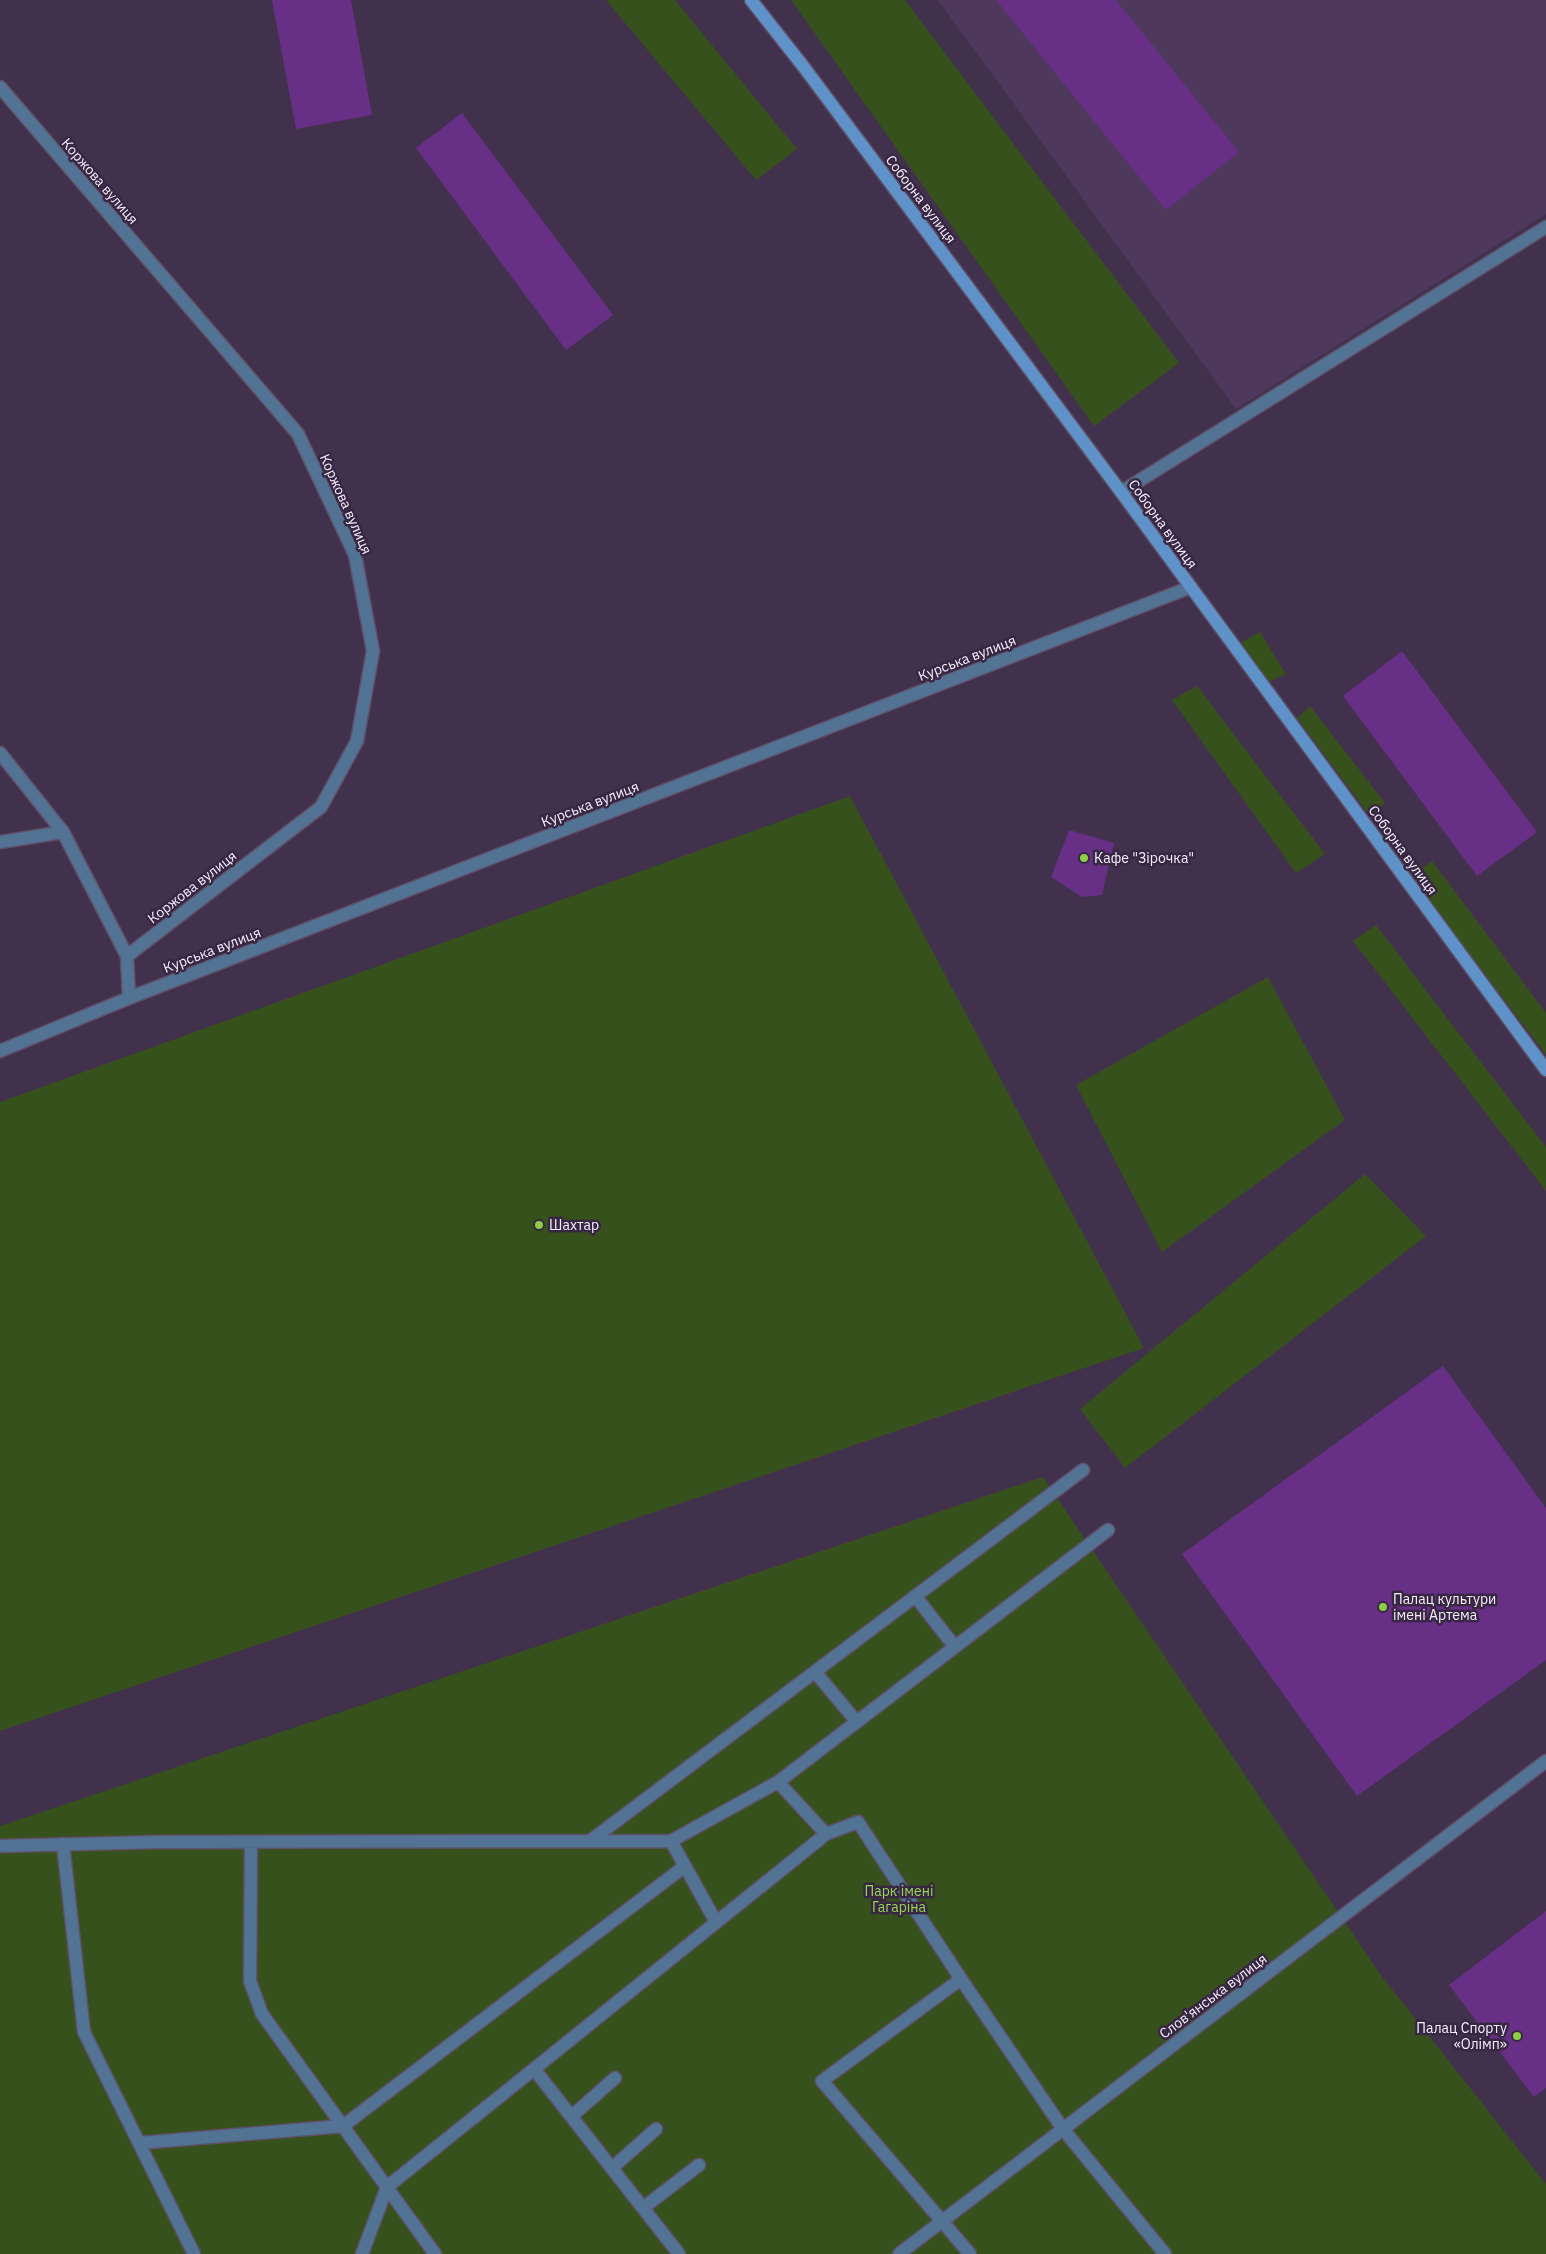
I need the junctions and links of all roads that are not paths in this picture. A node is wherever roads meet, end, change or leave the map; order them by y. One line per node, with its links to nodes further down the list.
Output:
1 (751, 0): 4 (street, Соборна вулиця)
2 (0, 87): 9 (street, Коржова вулиця)
3 (1546, 227): 4 (street)
4 (1121, 492): 5 (street, Соборна вулиця)
5 (1191, 587): 10 (street, Курська вулиця); 12 (street, Соборна вулиця)
6 (0, 753): 7 (street)
7 (63, 832): 8 (street); 9 (street)
8 (0, 842)
9 (127, 956): 10 (street)
10 (130, 998): 11 (street, Курська вулиця)
11 (0, 1051)
12 (1546, 1070)
13 (1083, 1470): 15 (street)
14 (1108, 1530): 16 (street)
15 (915, 1596): 16 (street); 17 (street)
16 (955, 1647): 18 (street)
17 (815, 1672): 18 (street); 22 (street)
18 (857, 1722): 20 (street)
19 (1546, 1761): 35 (street, Слов'янська вулиця)
20 (778, 1782): 21 (street); 23 (street)
21 (826, 1834): 28 (street); 29 (street)
22 (590, 1841): 23 (street); 24 (street)
23 (671, 1841): 27 (street)
24 (251, 1842): 25 (street); 33 (street)
25 (63, 1844): 26 (street); 36 (street)
26 (0, 1846)
27 (685, 1866): 28 (street); 33 (street)
28 (716, 1922): 30 (street)
29 (961, 1979): 35 (street); 41 (street)
30 (534, 2069): 32 (street); 39 (street)
31 (615, 2078): 32 (street)
32 (572, 2116): 38 (street)
33 (343, 2126): 36 (street); 39 (street)
34 (656, 2129): 38 (street)
35 (1063, 2130): 41 (street, Слов'янська вулиця); 48 (street)
36 (139, 2143): 42 (street)
37 (699, 2164): 40 (street)
38 (612, 2168): 40 (street)
39 (387, 2187): 43 (street); 44 (street)
40 (643, 2208): 45 (street)
41 (943, 2221): 46 (street, Слов'янська вулиця); 47 (street)
42 (194, 2254)
43 (362, 2254)
44 (435, 2254)
45 (680, 2254)
46 (899, 2254)
47 (970, 2254)
48 (1165, 2254)

